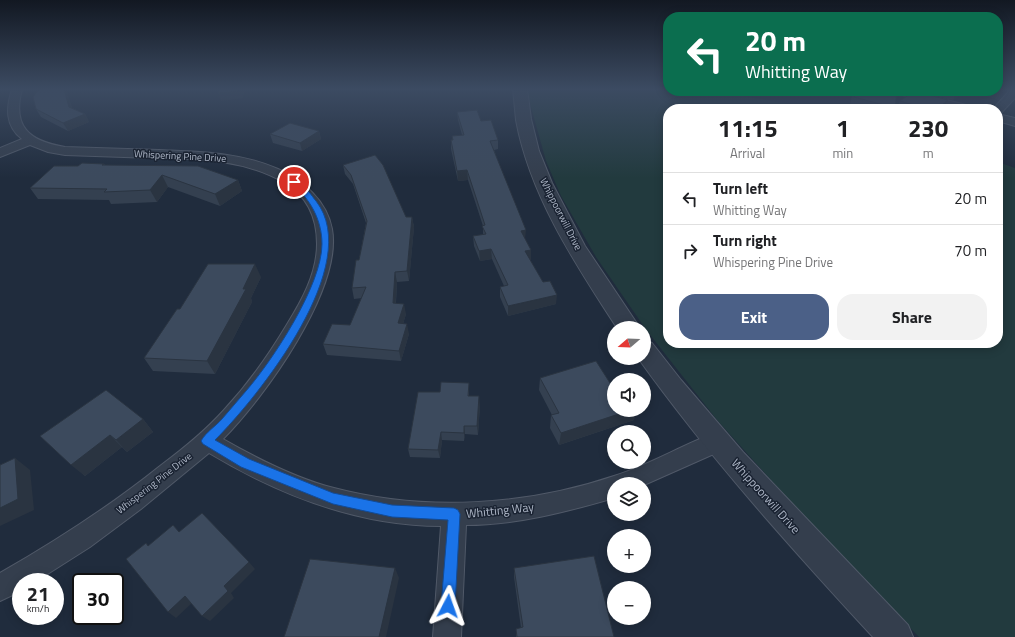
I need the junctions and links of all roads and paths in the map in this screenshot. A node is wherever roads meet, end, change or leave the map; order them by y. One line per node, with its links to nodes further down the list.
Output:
1 (3, 119): 5 (street, Whispering Pine Drive)
2 (524, 119): 7 (street, Whippoorwill Drive)
3 (1004, 119): 4 (street)
4 (1015, 122)
5 (26, 142): 6 (street); 9 (street, Whispering Pine Drive)
6 (0, 153)
7 (624, 321)
8 (651, 358): 10 (street, Whippoorwill Drive)
9 (207, 441): 13 (street, Whitting Way); 14 (street, Whispering Pine Drive)
10 (717, 442): 11 (street); 16 (street, Whippoorwill Drive)
11 (638, 477)
12 (607, 489): 13 (street, Whitting Way)
13 (454, 514): 15 (street)
14 (0, 588)
15 (447, 637)
16 (896, 637)

